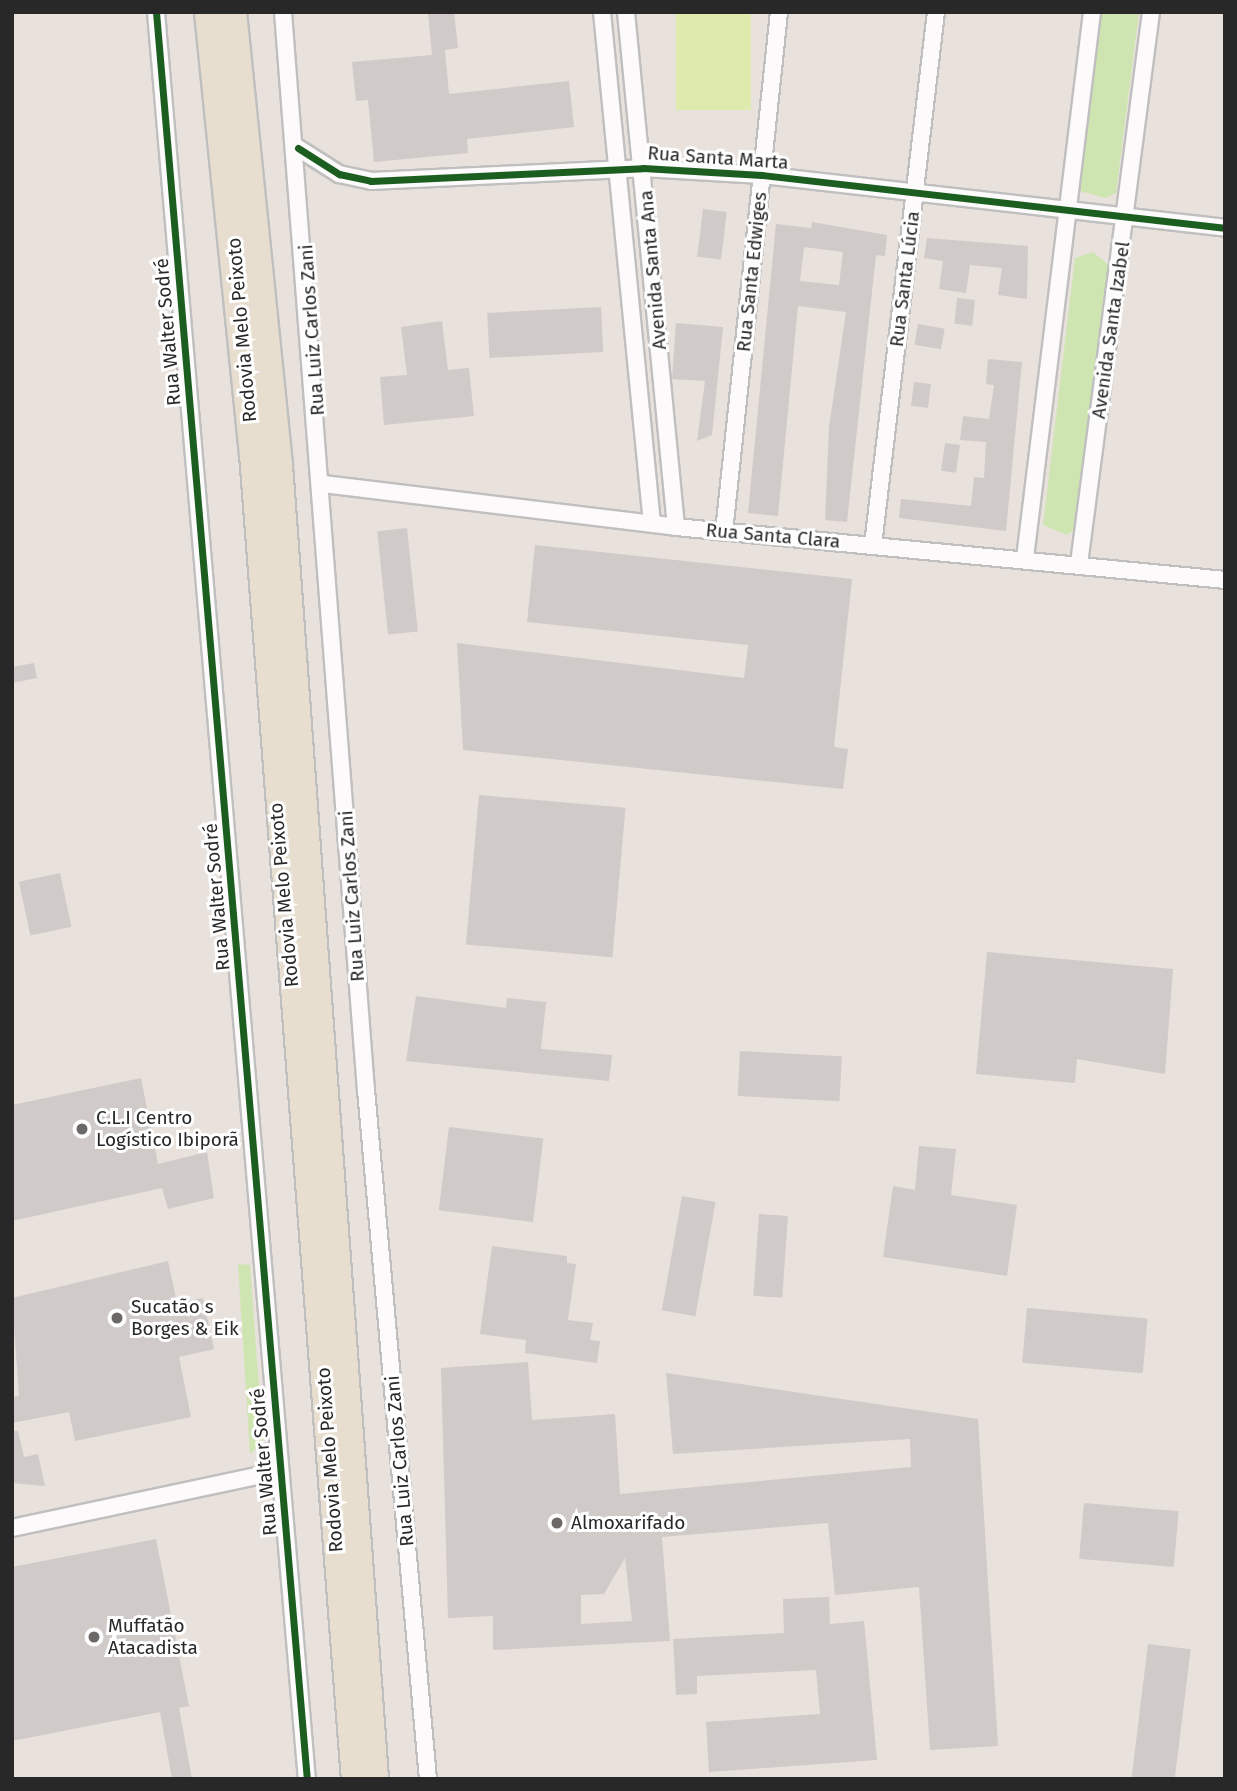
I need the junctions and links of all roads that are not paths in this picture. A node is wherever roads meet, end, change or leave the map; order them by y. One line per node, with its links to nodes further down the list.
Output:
1 (156, 12): 27 (street, Rua Walter Sodré)
2 (208, 12): 30 (main road, Rodovia Melo Peixoto)
3 (233, 12): 31 (main road, Rodovia Melo Peixoto)
4 (283, 12): 11 (street, Rua Luiz Carlos Zani)
5 (602, 12): 13 (street, Avenida Santa Ana)
6 (626, 12): 12 (street, Avenida Santa Ana)
7 (779, 12): 14 (street, Rua Santa Edwiges)
8 (936, 12): 15 (street, Rua Santa Lúcia)
9 (1092, 12): 16 (street)
10 (1151, 12): 17 (street, Avenida Santa Izabel)
11 (298, 148): 13 (street, Rua Santa Marta); 19 (street, Rua Luiz Carlos Zani)
12 (643, 168): 13 (street, Rua Santa Marta); 14 (street, Rua Santa Marta); 21 (street, Avenida Santa Ana)
13 (622, 169): 20 (street, Avenida Santa Ana)
14 (762, 175): 15 (street, Rua Santa Marta); 22 (street, Rua Santa Edwiges)
15 (916, 194): 16 (street, Rua Santa Marta); 23 (street, Rua Santa Lúcia)
16 (1068, 211): 17 (street, Rua Santa Marta); 24 (street)
17 (1126, 217): 18 (street, Rua Santa Marta); 25 (street, Avenida Santa Izabel)
18 (1225, 228)
19 (323, 484): 20 (street, Rua Santa Clara); 32 (street, Rua Luiz Carlos Zani)
20 (652, 524): 21 (street, Rua Santa Clara)
21 (676, 527): 22 (street, Rua Santa Clara)
22 (724, 532): 23 (street, Rua Santa Clara)
23 (873, 545): 24 (street, Rua Santa Clara)
24 (1025, 558): 25 (street, Rua Santa Clara)
25 (1079, 564): 26 (street, Rua Santa Clara)
26 (1225, 580)
27 (280, 1471): 28 (street); 29 (street, Rua Walter Sodré)
28 (12, 1528)
29 (307, 1779)
30 (355, 1779)
31 (375, 1779)
32 (428, 1779)

